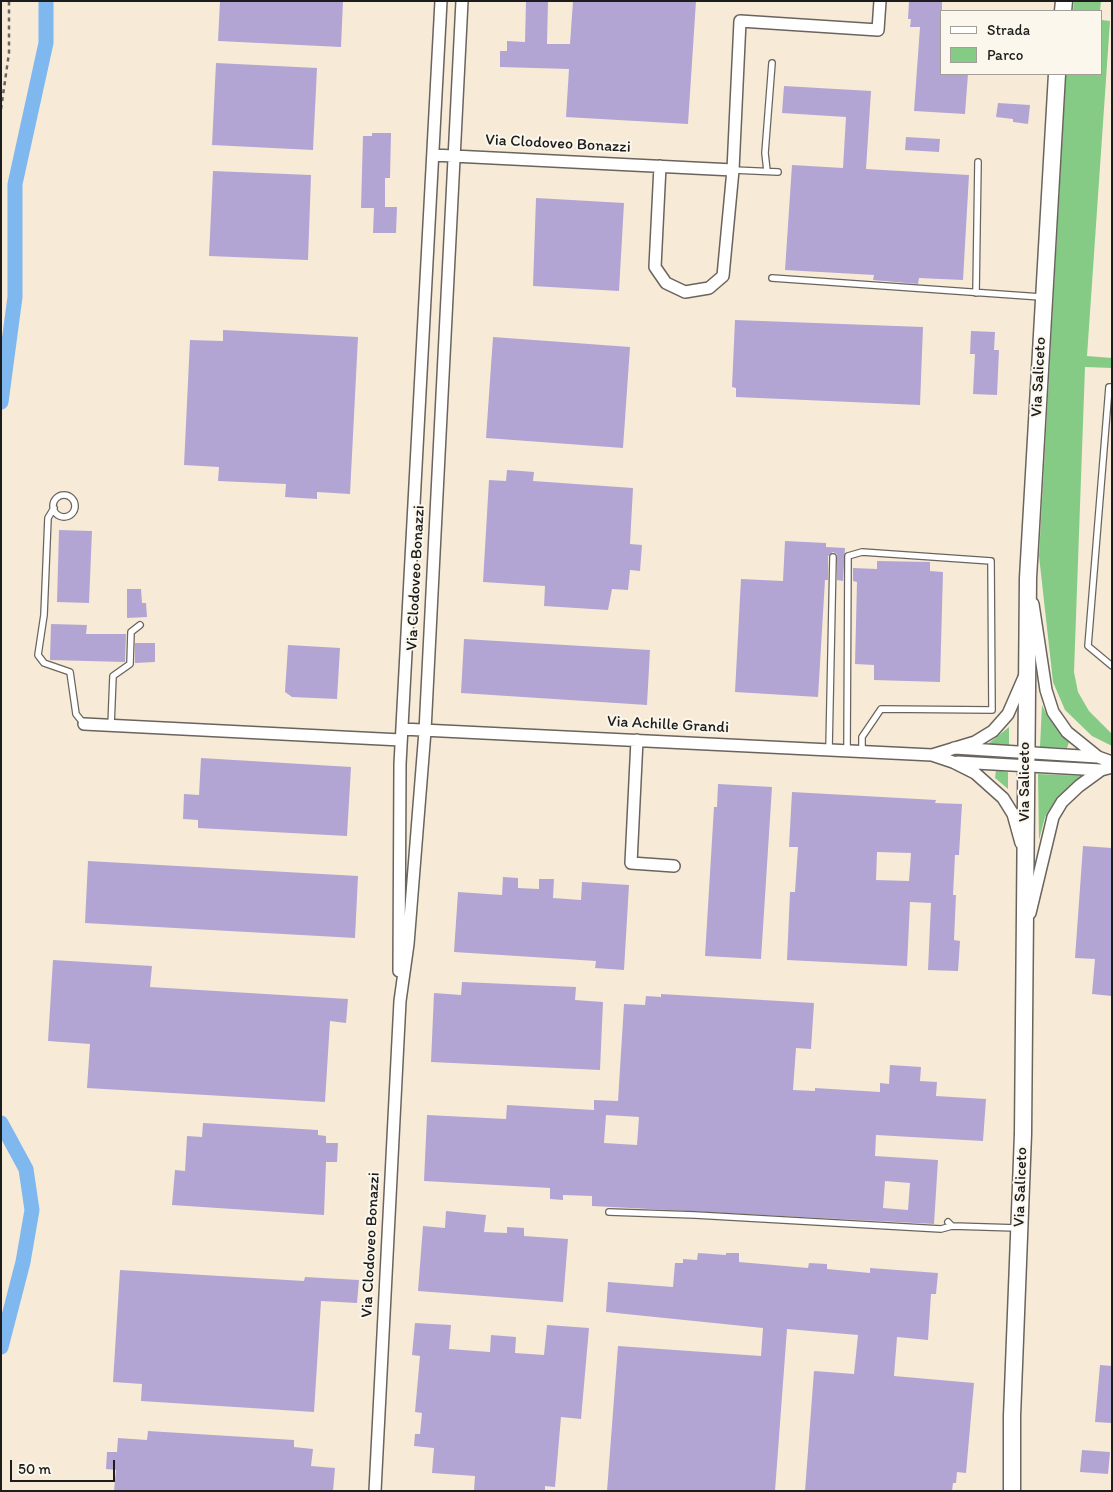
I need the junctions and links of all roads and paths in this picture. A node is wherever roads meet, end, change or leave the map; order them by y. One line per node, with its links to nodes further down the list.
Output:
1 (9, 1): 7 (path)
2 (441, 1): 8 (street, Via Clodoveo Bonazzi)
3 (462, 1): 9 (street, Via Clodoveo Bonazzi)
4 (880, 1): 12 (street)
5 (772, 63): 13 (lane)
6 (1057, 75): 17 (main road, Via Saliceto)
7 (1, 109)
8 (433, 155): 9 (street, Via Clodoveo Bonazzi); 28 (street, Via Clodoveo Bonazzi)
9 (454, 155): 11 (street, Via Clodoveo Bonazzi); 27 (street, Via Clodoveo Bonazzi)
10 (978, 162): 16 (lane)
11 (660, 166): 12 (street, Via Clodoveo Bonazzi); 12 (street)
12 (733, 170): 13 (lane)
13 (767, 172): 14 (lane)
14 (778, 172)
15 (772, 278): 16 (lane)
16 (976, 293): 17 (lane)
17 (1044, 297): 21 (main road, Via Saliceto)
18 (1112, 388): 23 (lane)
19 (54, 508): 25 (lane)
20 (833, 557): 31 (lane)
21 (1028, 578): 24 (main road, Via Saliceto); 35 (street)
22 (140, 625): 26 (lane)
23 (1112, 666)
24 (1026, 672): 30 (street, Via Achille Grandi); 36 (main road, Via Saliceto)
25 (84, 724): 26 (street)
26 (111, 726): 28 (street)
27 (425, 731): 28 (street, Via Achille Grandi); 29 (street, Via Achille Grandi); 43 (street, Via Clodoveo Bonazzi)
28 (401, 734): 43 (street, Via Clodoveo Bonazzi)
29 (638, 740): 31 (street, Via Achille Grandi); 41 (street)
30 (954, 748): 34 (street, Via Achille Grandi); 36 (street, Via Achille Grandi)
31 (829, 750): 32 (street, Via Achille Grandi)
32 (847, 750): 33 (street, Via Achille Grandi); 33 (lane)
33 (862, 751): 34 (street, Via Achille Grandi)
34 (932, 754): 37 (street, Via Achille Grandi)
35 (1098, 757): 36 (street); 38 (street)
36 (1025, 759): 37 (street, Via Achille Grandi); 39 (street); 40 (main road, Via Saliceto)
37 (954, 762): 40 (street, Via Achille Grandi)
38 (1112, 762)
39 (1106, 769): 42 (street)
40 (1025, 854): 42 (main road, Via Saliceto)
41 (674, 866)
42 (1024, 944): 45 (main road, Via Saliceto)
43 (400, 1001): 46 (street, Via Clodoveo Bonazzi)
44 (609, 1212): 45 (lane)
45 (1020, 1228): 47 (main road, Via Saliceto)
46 (375, 1491)
47 (1012, 1491)

